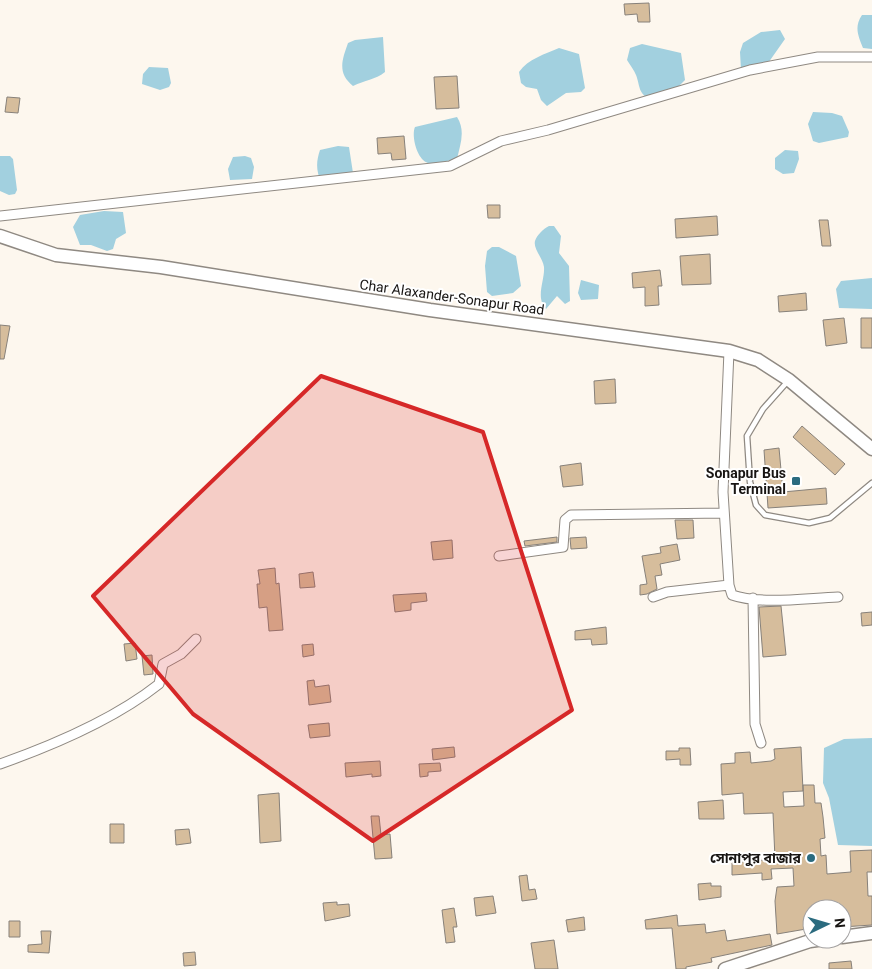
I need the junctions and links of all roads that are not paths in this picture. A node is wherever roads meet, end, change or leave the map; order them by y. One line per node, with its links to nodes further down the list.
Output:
1 (872, 57): 2 (street)
2 (0, 216)
3 (0, 236): 4 (main road, Char Alaxander-Sonapur Road)
4 (729, 351): 5 (main road, Char Alaxander-Sonapur Road); 8 (street)
5 (789, 380): 6 (main road, Char Alaxander-Sonapur Road); 7 (lane)
6 (872, 449)
7 (872, 483)
8 (724, 513): 9 (street); 10 (street)
9 (499, 556)
10 (729, 585): 11 (street); 13 (street)
11 (653, 597)
12 (838, 597): 13 (street)
13 (753, 598): 15 (street)
14 (196, 639): 16 (street)
15 (761, 743)
16 (0, 764)
17 (872, 933): 18 (main road)
18 (852, 935)
19 (802, 944): 20 (main road)
20 (725, 969)

